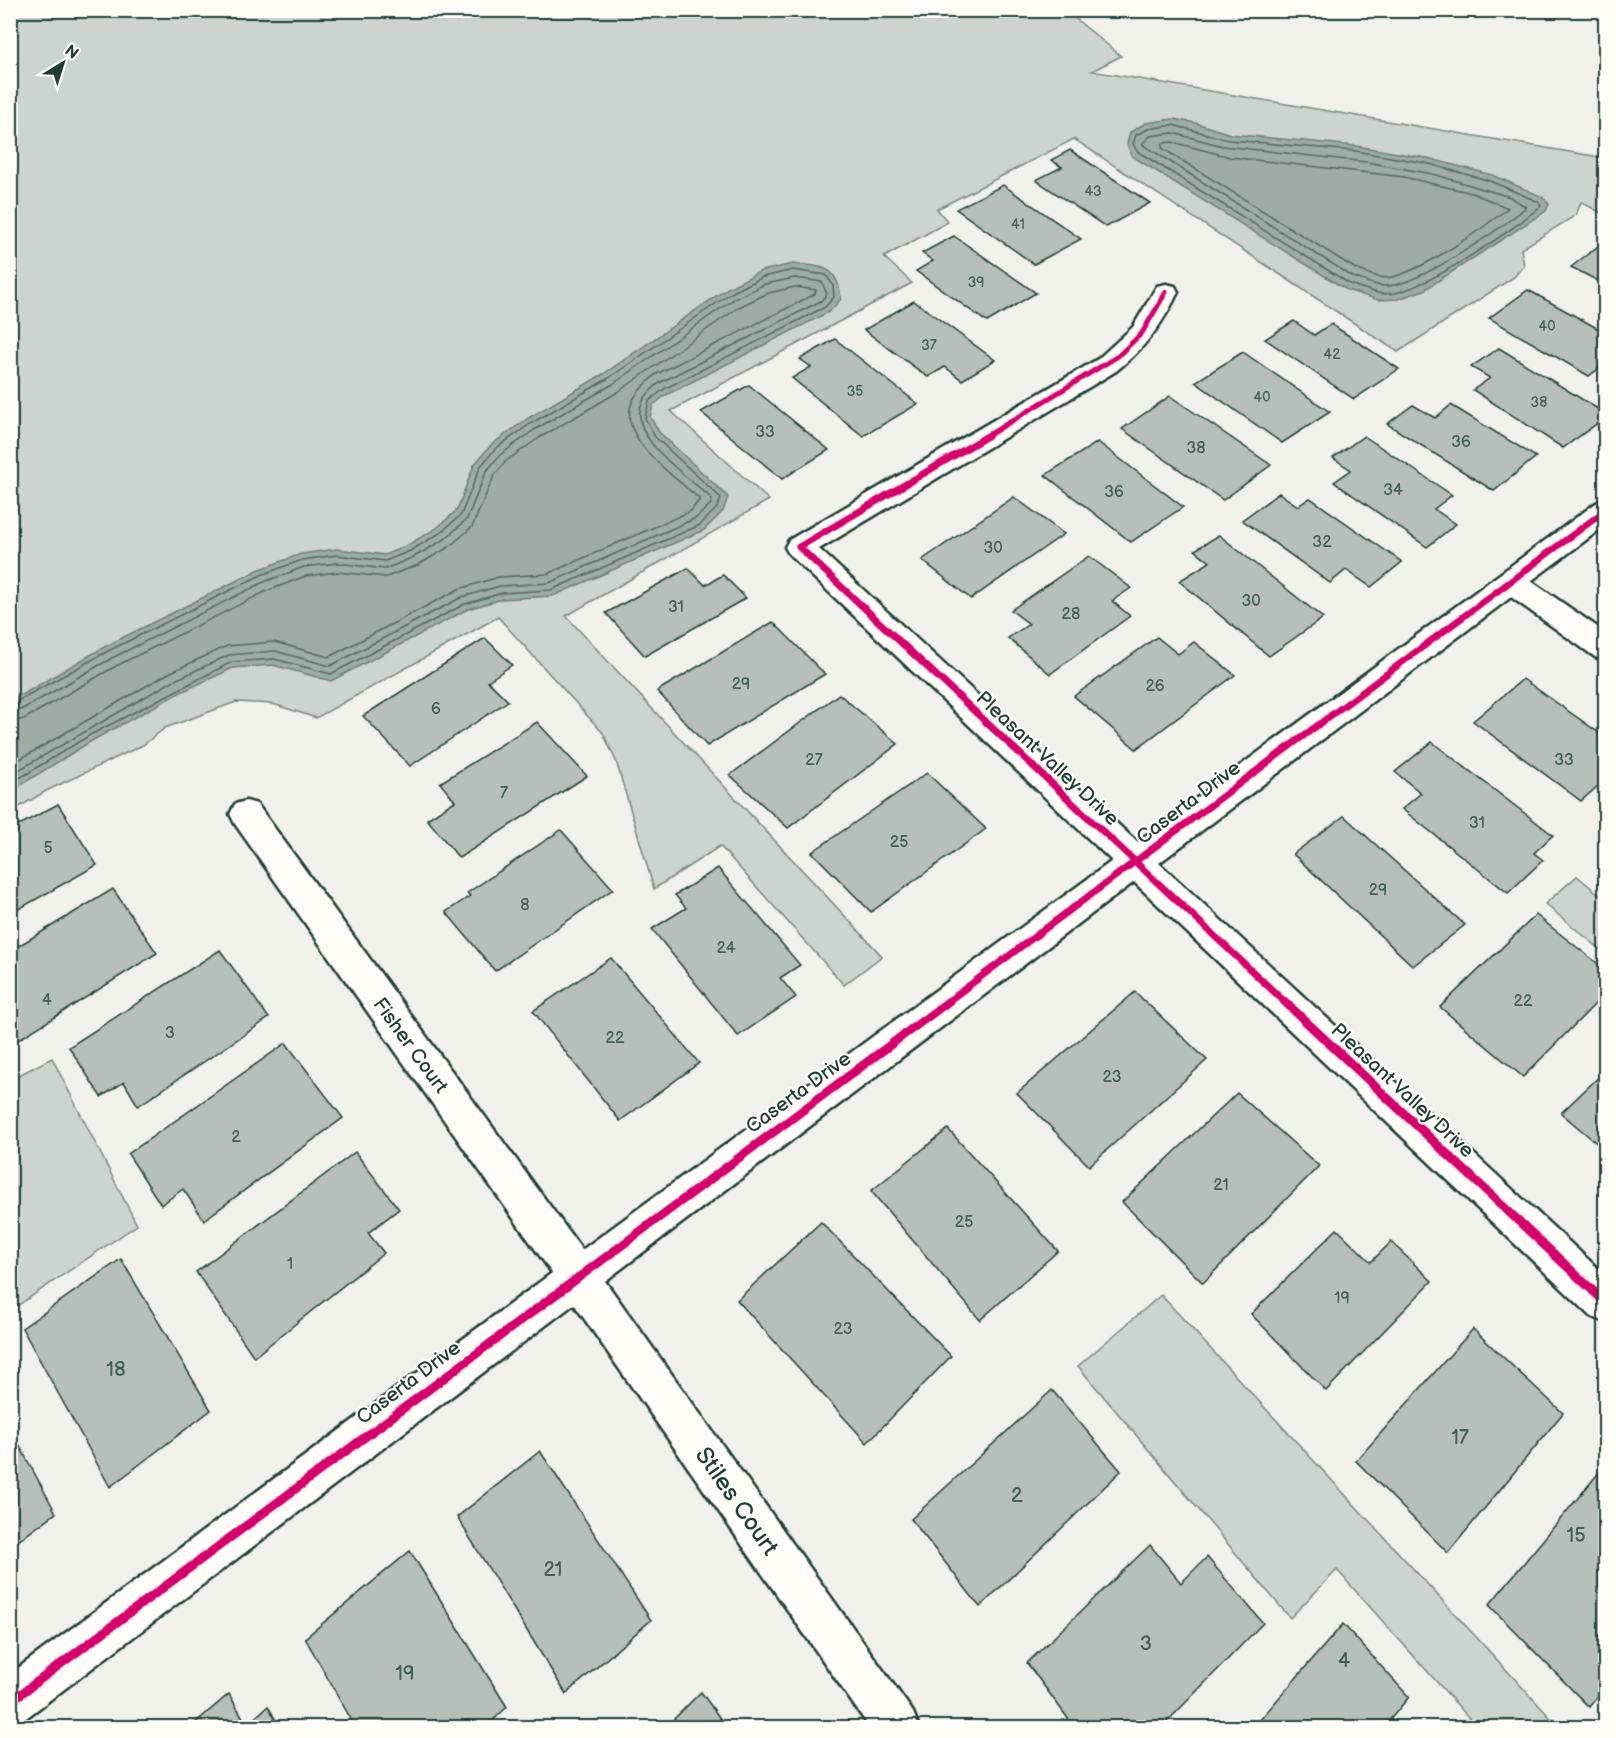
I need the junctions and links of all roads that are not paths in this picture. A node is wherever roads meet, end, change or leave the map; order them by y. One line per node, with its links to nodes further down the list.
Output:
1 (1166, 292): 6 (street, Pleasant Valley Drive)
2 (1605, 510): 3 (street, Caserta Drive)
3 (1510, 581): 4 (street); 6 (street, Caserta Drive)
4 (1605, 649)
5 (246, 814): 7 (street, Fisher Court)
6 (1136, 862): 7 (street, Caserta Drive); 8 (street, Pleasant Valley Drive)
7 (577, 1275): 9 (street, Caserta Drive); 10 (street, Stiles Court)
8 (1605, 1303)
9 (10, 1702)
10 (897, 1728)

